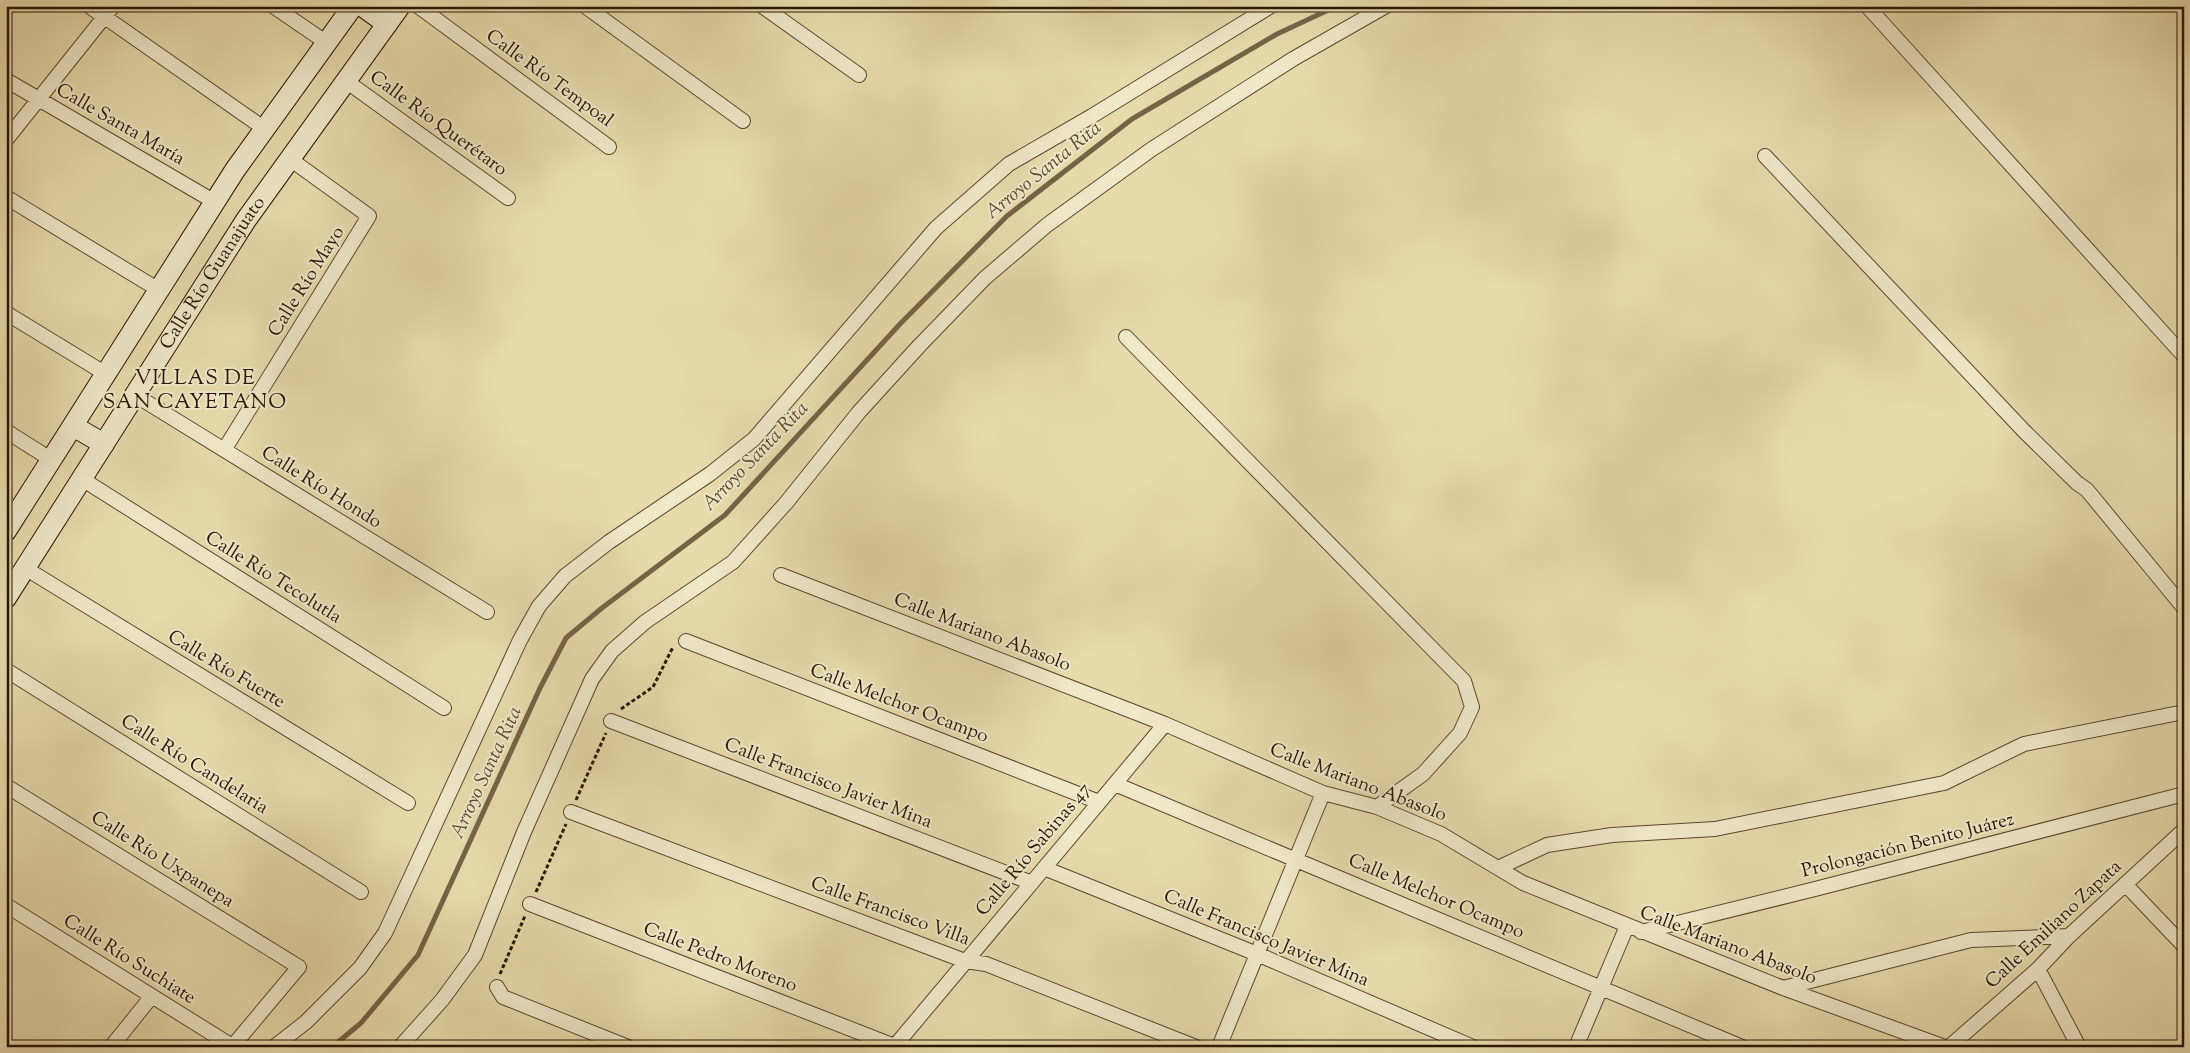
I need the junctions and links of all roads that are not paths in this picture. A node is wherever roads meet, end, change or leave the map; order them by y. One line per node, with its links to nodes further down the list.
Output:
1 (89, 6): 12 (street)
2 (273, 6): 14 (street)
3 (353, 6): 14 (street, Calle Río Guanajuato)
4 (362, 6): 13 (street)
5 (400, 6): 13 (street, Calle Río Guanajuato)
6 (418, 6): 22 (street, Calle Río Tempoal)
7 (585, 6): 19 (street)
8 (762, 6): 15 (street)
9 (1270, 6): 82 (street)
10 (1386, 6): 83 (street)
11 (1867, 6): 31 (street)
12 (109, 12): 18 (street); 20 (street)
13 (387, 24): 17 (street, Calle Río Guanajuato)
14 (327, 42): 20 (street, Calle Río Guanajuato)
15 (859, 75)
16 (6, 80): 18 (street, Calle Santa María)
17 (346, 81): 24 (street, Calle Río Guanajuato); 26 (street, Calle Río Querétaro)
18 (39, 99): 21 (street); 27 (street, Calle Santa María)
19 (743, 121)
20 (265, 129): 27 (street, Calle Río Guanajuato)
21 (6, 140)
22 (609, 147)
23 (1765, 156): 44 (street)
24 (290, 159): 33 (street, Calle Río Guanajuato); 37 (street, Calle Río Mayo)
25 (6, 198): 28 (street)
26 (508, 198)
27 (215, 202): 28 (street, Calle Río Guanajuato)
28 (159, 290): 32 (street, Calle Río Guanajuato)
29 (6, 313): 32 (street)
30 (1126, 336): 58 (street)
31 (2184, 356)
32 (106, 374): 34 (street, Calle Río Guanajuato)
33 (135, 395): 36 (street, Calle Río Guanajuato); 37 (street, Calle Río Hondo)
34 (73, 426): 36 (street); 38 (street, Calle Río Guanajuato)
35 (6, 431): 38 (street)
36 (104, 444): 39 (street, Calle Río Guanajuato)
37 (224, 450): 45 (street, Calle Río Hondo)
38 (52, 460): 40 (street, Calle Río Guanajuato)
39 (82, 480): 41 (street, Calle Río Guanajuato); 48 (street, Calle Río Tecolutla)
40 (6, 531)
41 (25, 568): 43 (street, Calle Río Guanajuato); 57 (street, Calle Río Fuerte)
42 (781, 575): 51 (street, Calle Mariano Abasolo)
43 (6, 598)
44 (2184, 608)
45 (487, 612)
46 (686, 641): 56 (street, Calle Melchor Ocampo)
47 (6, 670): 66 (street, Calle Río Candelaria)
48 (444, 708)
49 (2184, 712): 63 (street)
50 (611, 721): 64 (street, Calle Francisco Javier Mina)
51 (1165, 724): 52 (street, Calle Río Sabinas 47); 54 (street, Calle Mariano Abasolo)
52 (1115, 784): 56 (street, Calle Río Sabinas 47); 61 (street, Calle Melchor Ocampo)
53 (6, 786): 80 (street, Calle Río Uxpanepa)
54 (1323, 793): 58 (street, Calle Mariano Abasolo); 61 (street)
55 (2184, 794): 70 (street, Prolongación Benito Juárez)
56 (1099, 802): 62 (street, Calle Río Sabinas 47)
57 (408, 803)
58 (1377, 807): 63 (street, Calle Mariano Abasolo)
59 (571, 812): 74 (street, Calle Francisco Villa)
60 (2184, 830): 65 (street, Calle Emiliano Zapata)
61 (1296, 859): 73 (street); 77 (street, Calle Melchor Ocampo)
62 (1044, 868): 64 (street, Calle Río Sabinas 47); 73 (street, Calle Francisco Javier Mina)
63 (1498, 868): 69 (street, Calle Mariano Abasolo)
64 (1032, 883): 74 (street, Calle Río Sabinas 47)
65 (2125, 884): 71 (street, Calle Emiliano Zapata); 72 (street)
66 (361, 892)
67 (530, 904): 85 (street, Calle Pedro Moreno)
68 (6, 905): 79 (street, Calle Río Suchiate)
69 (1627, 926): 70 (street, Calle Mariano Abasolo); 77 (street)
70 (1641, 932): 78 (street, Calle Mariano Abasolo)
71 (2069, 936): 75 (street, Calle Emiliano Zapata); 78 (street)
72 (2184, 946)
73 (1257, 954): 87 (street); 88 (street, Calle Francisco Javier Mina)
74 (965, 961): 85 (street, Calle Río Sabinas 47); 86 (street, Calle Francisco Villa)
75 (2038, 969): 91 (street, Calle Emiliano Zapata); 92 (street)
76 (497, 987): 84 (street)
77 (1601, 987): 89 (street); 90 (street, Calle Melchor Ocampo)
78 (1783, 988): 91 (street, Calle Mariano Abasolo)
79 (152, 996): 80 (street, Calle Río Suchiate); 81 (street)
80 (232, 1046)
81 (111, 1047)
82 (274, 1047)
83 (400, 1047)
84 (628, 1047)
85 (895, 1047)
86 (1196, 1047)
87 (1219, 1047)
88 (1473, 1047)
89 (1576, 1047)
90 (1742, 1047)
91 (1947, 1047)
92 (2079, 1047)

